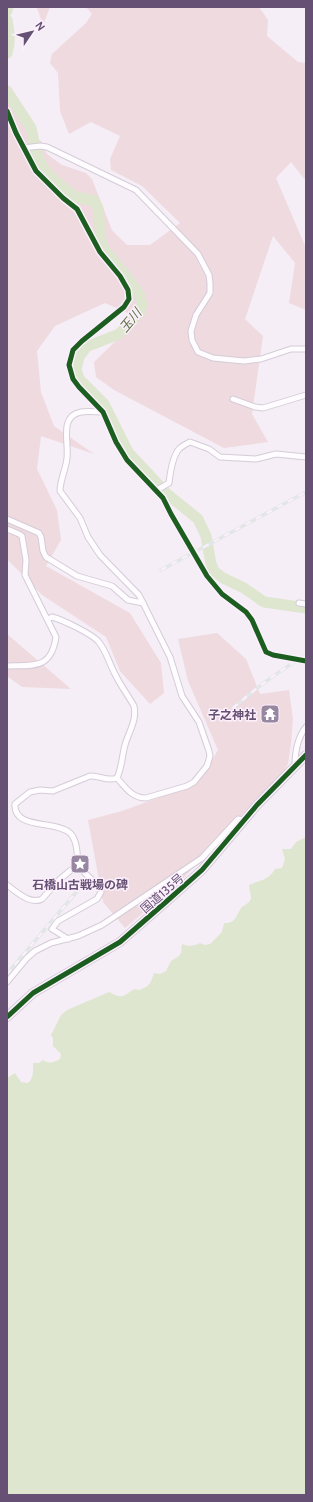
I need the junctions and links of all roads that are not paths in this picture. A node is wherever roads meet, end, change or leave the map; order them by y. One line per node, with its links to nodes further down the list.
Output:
1 (7, 111): 2 (street)
2 (23, 148): 3 (street); 6 (street)
3 (306, 349)
4 (306, 395): 5 (street)
5 (233, 399)
6 (103, 412): 8 (street); 12 (street)
7 (306, 457): 8 (street)
8 (157, 490): 15 (street)
9 (7, 519): 12 (street)
10 (7, 529): 14 (street)
11 (298, 602): 13 (street)
12 (143, 603): 20 (street)
13 (306, 604)
14 (48, 619): 16 (street); 20 (street)
15 (306, 661)
16 (7, 666)
17 (306, 727): 19 (street)
18 (306, 755): 19 (highway, 国道135号)
19 (295, 766): 21 (highway, 国道135号)
20 (117, 778): 22 (street)
21 (244, 820): 24 (street); 26 (highway, 国道135号)
22 (78, 865): 23 (street); 24 (street)
23 (7, 885)
24 (68, 938): 25 (street)
25 (7, 982)
26 (7, 1017)

